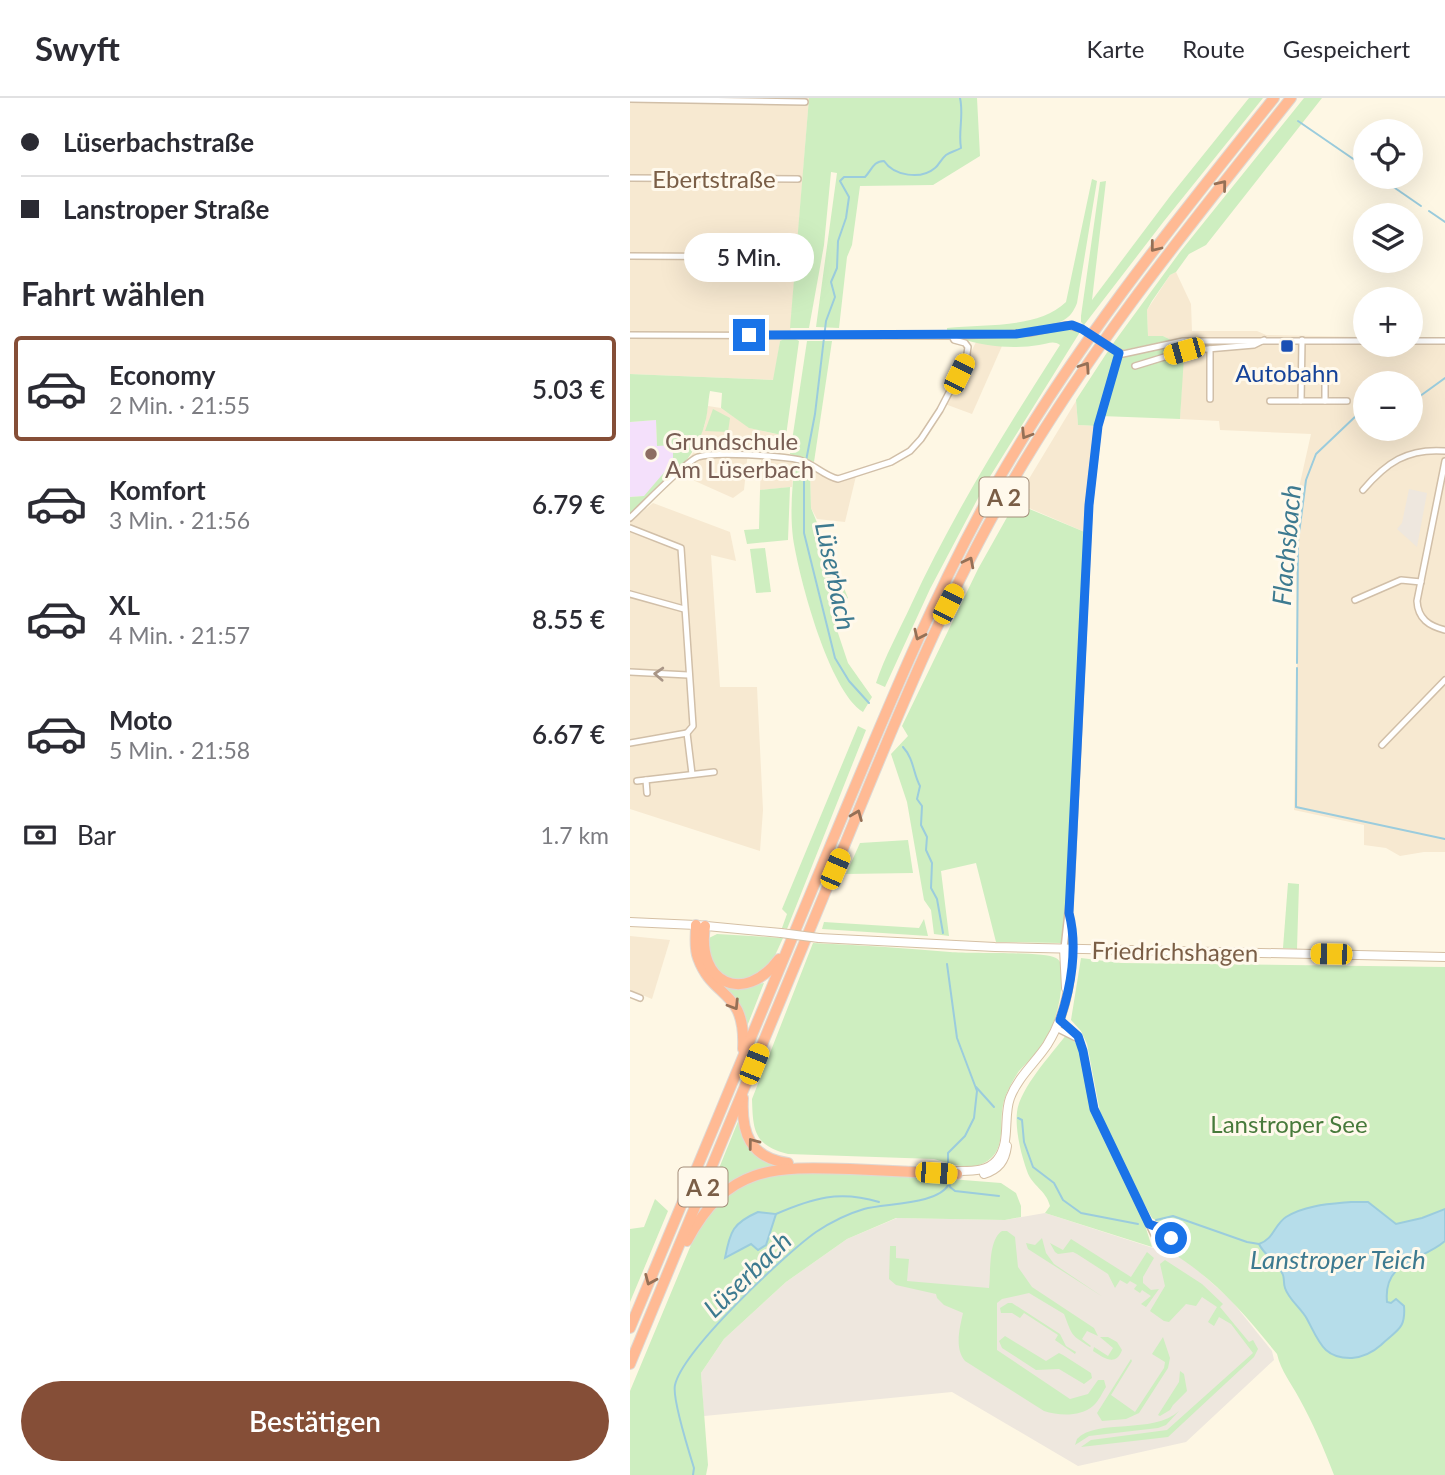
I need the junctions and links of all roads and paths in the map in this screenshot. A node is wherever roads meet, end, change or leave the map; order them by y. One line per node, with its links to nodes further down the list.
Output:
1 (1274, 98): 48 (highway, A 2, one-way to 48)
2 (1291, 98): 55 (highway, A 2, one-way to 2)
3 (630, 99): 4 (street)
4 (805, 102)
5 (630, 178): 6 (street, Ebertstraße)
6 (798, 179)
7 (630, 256): 8 (street)
8 (793, 257)
9 (630, 335): 10 (street)
10 (952, 336): 17 (street, bridge); 28 (street)
11 (1264, 340): 12 (street); 16 (street); 17 (street)
12 (1302, 340): 13 (street); 22 (street)
13 (1353, 341)
14 (1423, 341): 15 (street)
15 (1445, 341)
16 (1210, 349): 18 (street); 20 (street)
17 (1119, 353): 49 (street)
18 (1135, 366)
19 (1325, 383): 23 (street)
20 (1210, 399)
21 (1270, 401): 22 (street)
22 (1301, 401): 23 (street)
23 (1325, 401): 24 (street)
24 (1347, 401)
25 (1445, 452): 27 (street)
26 (1445, 461): 30 (street)
27 (1363, 490)
28 (630, 518)
29 (630, 528): 33 (street)
30 (1421, 582): 32 (street); 34 (street)
31 (630, 594): 33 (street)
32 (1355, 600)
33 (684, 609): 36 (street)
34 (1445, 630)
35 (630, 673): 36 (street, one-way to 35)
36 (688, 676): 38 (street)
37 (1445, 680): 40 (street)
38 (687, 733): 39 (street); 42 (street)
39 (630, 743)
40 (1382, 745)
41 (714, 772): 42 (street)
42 (692, 774): 43 (street)
43 (646, 780): 44 (street); 45 (street)
44 (637, 781)
45 (647, 793)
46 (630, 922): 47 (main road, Friedrichshagen)
47 (700, 926): 48 (highway); 49 (main road, Friedrichshagen, bridge); 54 (highway, one-way to 54)
48 (789, 944): 54 (highway, A 2)
49 (1068, 948): 50 (main road, Friedrichshagen); 53 (main road)
50 (1445, 957)
51 (630, 994): 52 (street)
52 (640, 998)
53 (1058, 1024): 57 (main road); 58 (street)
54 (742, 1058): 60 (highway, A 2, one-way to 60)
55 (744, 1087): 56 (highway, one-way to 55); 59 (highway, A 2)
56 (936, 1172): 57 (highway); 59 (highway)
57 (957, 1173)
58 (1150, 1226)
59 (662, 1287): 61 (highway, A 2)
60 (630, 1328)
61 (630, 1364)

